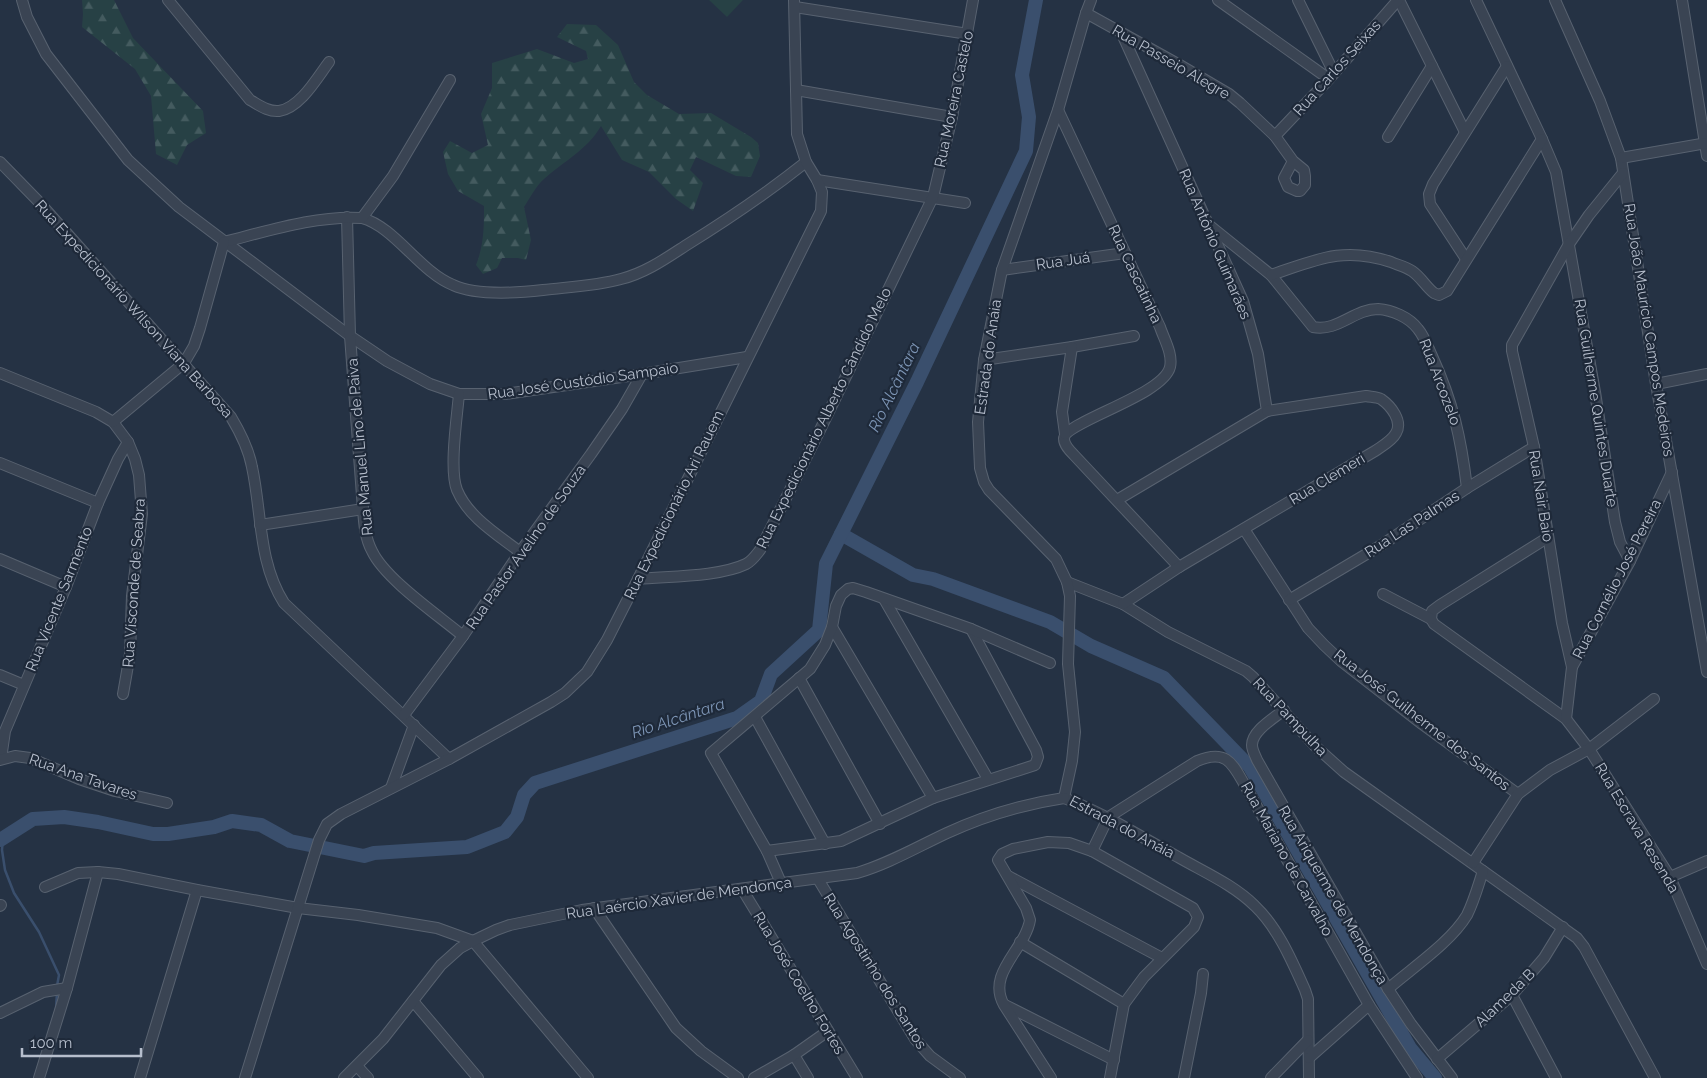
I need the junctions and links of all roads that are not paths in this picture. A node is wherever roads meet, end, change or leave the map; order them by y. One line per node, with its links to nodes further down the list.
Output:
1 (22, 0): 39 (street, Rua José Custódio Sampaio)
2 (168, 0): 14 (street)
3 (973, 0): 12 (street, Rua Moreira Castelo)
4 (1218, 0): 17 (street)
5 (1298, 0): 17 (street)
6 (1399, 0): 15 (street); 17 (street, Rua Carlos Seixas)
7 (1476, 0): 16 (street, Rua Guilherme Quintes Duarte)
8 (1555, 0): 28 (street, Rua João Maurício Campos Medeiros)
9 (1682, 0): 26 (street)
10 (795, 4): 12 (street); 19 (street, Rua Expedicionário Ari Rauem)
11 (1087, 5): 13 (street, Rua Passeio Alegre); 20 (street, Estrada do Anáia)
12 (968, 34): 21 (street, Rua Moreira Castelo)
13 (1122, 34): 23 (street, Rua Passeio Alegre); 38 (street, Rua Antônio Guimarães)
14 (329, 62)
15 (1432, 66): 22 (street); 24 (street)
16 (1507, 66): 22 (street); 25 (street, Rua Guilherme Quintes Duarte)
17 (1332, 76): 23 (street, Rua Carlos Seixas)
18 (450, 80): 37 (street)
19 (796, 90): 21 (street); 31 (street, Rua Expedicionário Ari Rauem)
20 (1058, 110): 41 (street, Rua Cascatinha); 43 (street, Estrada do Anáia)
21 (952, 117): 34 (street, Rua Moreira Castelo)
22 (1465, 132): 42 (street)
23 (1275, 136): 29 (street, Rua Passeio Alegre)
24 (1388, 137)
25 (1542, 138): 40 (street, Rua Guilherme Quintes Duarte); 42 (street)
26 (1706, 143): 27 (street); 28 (street)
27 (1707, 156)
28 (1621, 158): 32 (street, Rua João Maurício Campos Medeiros)
29 (1293, 161)
30 (0, 162): 50 (street, Rua Expedicionário Wilson Viana Barbosa)
31 (806, 162): 33 (street, Rua Expedicionário Ari Rauem); 37 (street)
32 (1623, 173): 40 (street, Rua Nair Baio); 54 (street, Rua João Maurício Campos Medeiros)
33 (817, 180): 34 (street); 48 (street, Rua Expedicionário Ari Rauem)
34 (933, 197): 35 (street); 74 (street, Rua Expedicionário Alberto Cândido Melo)
35 (965, 203)
36 (347, 218): 37 (street); 39 (street); 45 (street, Rua Manuel Lino de Paiva)
37 (362, 218)
38 (1208, 225): 44 (street, Rua Arcozelo); 56 (street, Rua Antônio Guimarães)
39 (224, 242): 45 (street, Rua José Custódio Sampaio); 50 (street)
40 (1569, 244): 60 (street, Rua Nair Baio); 72 (street, Rua Guilherme Quintes Duarte)
41 (1124, 253): 43 (street, Rua Juá); 58 (street, Rua Cascatinha)
42 (1466, 260): 44 (street)
43 (1002, 270): 49 (street, Estrada do Anáia)
44 (1271, 275): 63 (street, Rua Arcozelo)
45 (350, 336): 55 (street, Rua José Custódio Sampaio); 66 (street, Rua Manuel Lino de Paiva)
46 (1134, 336): 47 (street)
47 (1072, 347): 49 (street); 58 (street)
48 (747, 357): 52 (street, Rua José Custódio Sampaio); 74 (street, Rua Expedicionário Ari Rauem)
49 (984, 360): 75 (street, Estrada do Anáia)
50 (184, 363): 57 (street); 67 (street, Rua Expedicionário Wilson Viana Barbosa)
51 (0, 373): 57 (street, Rua Visconde de Seabra)
52 (642, 374): 55 (street, Rua José Custódio Sampaio); 70 (street, Rua Pastor Avelino de Souza)
53 (1707, 374): 54 (street)
54 (1656, 384): 62 (street, Rua João Maurício Campos Medeiros)
55 (459, 394): 70 (street)
56 (1267, 411): 64 (street); 68 (street, Rua Clemeri)
57 (113, 422): 59 (street, Rua Visconde de Seabra)
58 (1065, 434): 64 (street)
59 (128, 442): 65 (street, Rua Vicente Sarmento); 91 (street, Rua Visconde de Seabra)
60 (1534, 447): 63 (street, Rua Las Palmas); 69 (street, Rua Nair Baio)
61 (0, 464): 65 (street)
62 (1672, 472): 72 (street, Rua Cornélio José Pereira); 87 (street, Rua João Maurício Campos Medeiros)
63 (1467, 488): 79 (street, Rua Las Palmas)
64 (1116, 500): 73 (street)
65 (98, 503): 76 (street, Rua Vicente Sarmento)
66 (363, 509): 67 (street); 84 (street, Rua Manuel Lino de Paiva)
67 (260, 525): 94 (street, Rua Expedicionário Wilson Viana Barbosa)
68 (1244, 529): 73 (street, Rua Clemeri); 79 (street, Rua José Guilherme dos Santos)
69 (1547, 538): 81 (street); 86 (street, Rua Nair Baio)
70 (520, 552): 84 (street, Rua Pastor Avelino de Souza)
71 (0, 559): 76 (street)
72 (1630, 561): 86 (street, Rua Cornélio José Pereira)
73 (1179, 567): 80 (street, Rua Clemeri)
74 (638, 579): 100 (street, Rua Expedicionário Ari Rauem)
75 (1067, 582): 80 (street, Rua Pampulha); 105 (street, Estrada do Anáia)
76 (66, 587): 90 (street, Rua Vicente Sarmento)
77 (1383, 594): 81 (street, Rua Escrava Resenda)
78 (884, 599): 82 (street); 83 (street); 101 (street)
79 (1289, 600): 103 (street, Rua José Guilherme dos Santos)
80 (1123, 604): 93 (street, Rua Pampulha)
81 (1433, 622): 96 (street, Rua Escrava Resenda)
82 (832, 627): 89 (street); 104 (street)
83 (971, 630): 85 (street); 101 (street)
84 (463, 636): 94 (street, Rua Pastor Avelino de Souza)
85 (1050, 663)
86 (1572, 667): 96 (street, Rua Cornélio José Pereira)
87 (1707, 672)
88 (0, 675): 90 (street)
89 (799, 678): 95 (street); 108 (street)
90 (24, 685): 99 (street, Rua Vicente Sarmento)
91 (123, 694)
92 (1654, 700): 98 (street)
93 (1284, 710): 113 (street, Rua Pampulha); 132 (street, Rua Ariquerme de Mendonça)
94 (404, 715): 97 (street, Rua Expedicionário Wilson Viana Barbosa)
95 (754, 717): 109 (street); 110 (street)
96 (1566, 719): 98 (street, Rua Escrava Resenda)
97 (414, 725): 100 (street, Rua Expedicionário Wilson Viana Barbosa); 102 (street)
98 (1589, 748): 103 (street); 117 (street, Rua Escrava Resenda)
99 (0, 759): 106 (street, Rua Ana Tavares)
100 (449, 759): 102 (street, Rua Expedicionário Ari Rauem)
101 (988, 779): 104 (street)
102 (391, 788): 123 (street, Rua Expedicionário Ari Rauem)
103 (1518, 794): 113 (street)
104 (933, 798): 108 (street)
105 (1064, 798): 107 (street, Estrada do Anáia); 118 (street, Rua Laércio Xavier de Mendonça)
106 (167, 803)
107 (1108, 818): 111 (street); 137 (street, Rua Mariano de Carvalho); 140 (street, Estrada do Anáia)
108 (880, 824): 109 (street)
109 (825, 844): 110 (street)
110 (767, 851): 119 (street)
111 (1092, 851): 116 (street); 128 (street)
112 (1707, 861): 117 (street)
113 (1473, 863): 114 (street, Rua Pampulha)
114 (1483, 871): 125 (street, Rua Pampulha); 132 (street)
115 (98, 872): 120 (street); 122 (street); 131 (street)
116 (1007, 876): 127 (street); 128 (street)
117 (1670, 877): 129 (street, Rua Escrava Resenda)
118 (818, 879): 119 (street, Rua Laércio Xavier de Mendonça); 157 (street, Rua Agostinho dos Santos)
119 (780, 883): 121 (street, Rua Laércio Xavier de Mendonça)
120 (45, 887)
121 (742, 889): 124 (street, Rua Laércio Xavier de Mendonça); 139 (street, Rua José Coelho Fortes)
122 (197, 890): 123 (street); 147 (street)
123 (298, 908): 126 (street); 148 (street)
124 (594, 908): 126 (street, Rua Laércio Xavier de Mendonça); 153 (street)
125 (1563, 927): 133 (street, Alameda B); 166 (street, Rua Pampulha)
126 (473, 941): 134 (street, Rua Laércio Xavier de Mendonça); 152 (street)
127 (1020, 942): 135 (street); 136 (street)
128 (1162, 958): 135 (street)
129 (1707, 964)
130 (1203, 974): 160 (street)
131 (67, 988): 138 (street); 146 (street)
132 (1388, 989): 143 (street, Rua Ariquerme de Mendonça)
133 (1512, 995): 143 (street, Alameda B); 165 (street)
134 (413, 1000): 145 (street, Rua Laércio Xavier de Mendonça); 151 (street)
135 (1124, 1004): 144 (street)
136 (1004, 1005): 144 (street); 158 (street)
137 (1369, 1005): 142 (street); 163 (street, Rua Mariano de Carvalho)
138 (0, 1013)
139 (828, 1031): 141 (street); 156 (street, Rua José Coelho Fortes)
140 (1308, 1040): 142 (street, Estrada do Anáia); 161 (street)
141 (794, 1055): 154 (street); 155 (street)
142 (1309, 1058): 162 (street, Estrada do Anáia)
143 (1438, 1059): 164 (street, Rua Ariquerme de Mendonça)
144 (1114, 1060): 159 (street)
145 (357, 1066): 149 (street, Rua Laércio Xavier de Mendonça); 150 (street)
146 (39, 1078)
147 (140, 1078)
148 (245, 1078)
149 (344, 1078)
150 (368, 1078)
151 (478, 1078)
152 (588, 1078)
153 (738, 1078)
154 (754, 1078)
155 (808, 1078)
156 (857, 1078)
157 (960, 1078)
158 (1051, 1078)
159 (1110, 1078)
160 (1184, 1078)
161 (1271, 1078)
162 (1309, 1078)
163 (1417, 1078)
164 (1452, 1078)
165 (1556, 1078)
166 (1655, 1078)

